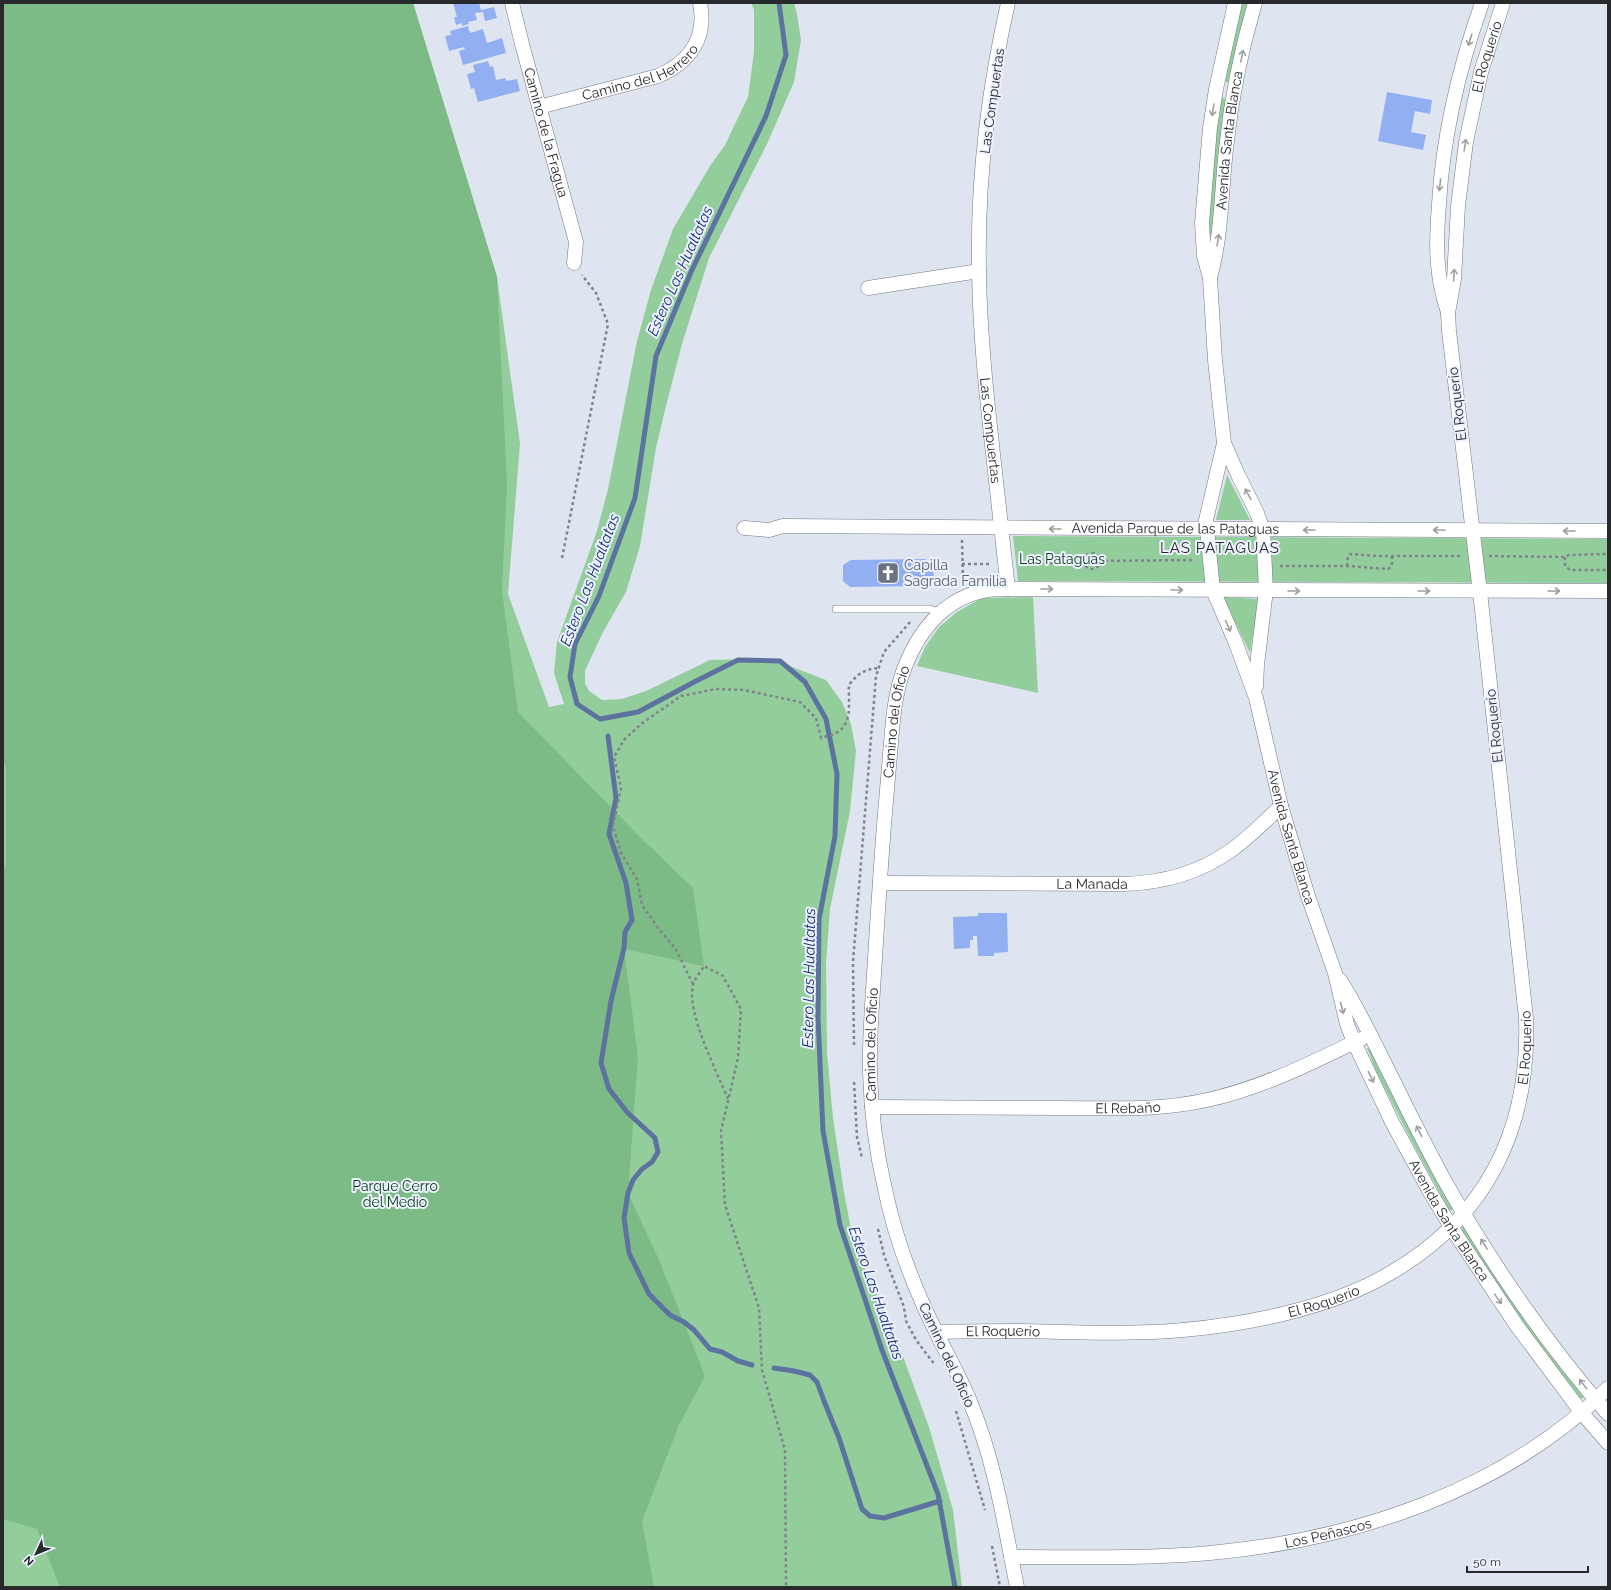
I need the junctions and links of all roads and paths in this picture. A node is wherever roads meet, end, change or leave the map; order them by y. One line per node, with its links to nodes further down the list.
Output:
1 (512, 3): 11 (street, Camino de la Fragua)
2 (700, 3): 11 (street, Camino del Herrero)
3 (1008, 3): 14 (street, Las Compuertas)
4 (1235, 3): 8 (street, Avenida Santa Blanca)
5 (1255, 3): 9 (street, Avenida Santa Blanca, one-way to 5)
6 (1482, 3): 10 (street, El Roquerío, one-way to 10)
7 (1503, 3): 12 (street, El Roquerío)
8 (1216, 89): 9 (street); 15 (street, Avenida Santa Blanca, one-way to 15)
9 (1234, 92): 15 (street, Avenida Santa Blanca, one-way to 9)
10 (1452, 105): 12 (street, El Roquerío); 17 (street, El Roquerío, one-way to 17)
11 (539, 108): 13 (street, Camino de la Fragua)
12 (1472, 110): 17 (street, El Roquerío, one-way to 12)
13 (574, 263): 28 (path)
14 (979, 271): 16 (street); 21 (street, Las Compuertas)
15 (1210, 278): 18 (street, Avenida Santa Blanca)
16 (868, 288)
17 (1448, 313): 24 (street, El Roquerío)
18 (1224, 443): 22 (street, Avenida Santa Blanca); 23 (street, Avenida Santa Blanca, one-way to 18)
19 (744, 528): 20 (street, Avenida Parque de las Pataguas)
20 (961, 528): 21 (street, Avenida Parque de las Pataguas); 32 (path)
21 (1001, 528): 22 (street, Avenida Parque de las Pataguas, one-way to 21); 33 (street, Las Compuertas)
22 (1206, 530): 23 (street, Avenida Parque de las Pataguas); 29 (street, Avenida Santa Blanca)
23 (1263, 530): 24 (street, Avenida Parque de las Pataguas, one-way to 23); 34 (street, Avenida Santa Blanca)
24 (1472, 531): 25 (street, Avenida Parque de las Pataguas, one-way to 24); 39 (street, El Roquerío)
25 (1608, 531)
26 (1392, 556): 34 (path)
27 (1565, 557): 35 (path)
28 (562, 558)
29 (1209, 560): 30 (path); 37 (street, Avenida Santa Blanca)
30 (1099, 561): 31 (path); 31 (path)
31 (1084, 562): 33 (path)
32 (962, 564): 33 (path); 41 (path)
33 (1005, 564): 36 (street, Las Compuertas)
34 (1265, 566): 38 (street, Avenida Santa Blanca)
35 (1608, 570)
36 (1008, 589): 37 (street, one-way to 37); 41 (street, Camino del Oficio)
37 (1213, 590): 38 (street); 45 (street, Avenida Santa Blanca, one-way to 45)
38 (1266, 590): 39 (street, one-way to 39); 45 (street, Avenida Santa Blanca)
39 (1479, 591): 40 (street, one-way to 40); 54 (street, El Roquerío)
40 (1608, 591)
41 (965, 596): 43 (street, Camino del Oficio)
42 (836, 609): 43 (lane)
43 (941, 613): 47 (street, Camino del Oficio)
44 (879, 668): 49 (path)
45 (1256, 698): 46 (street, Avenida Santa Blanca)
46 (1281, 806): 47 (street, La Manada); 48 (street, Avenida Santa Blanca)
47 (880, 883): 53 (street, Camino del Oficio)
48 (1336, 974): 50 (street, Avenida Santa Blanca); 51 (street, Avenida Santa Blanca, one-way to 51)
49 (693, 984): 52 (path); 52 (path)
50 (1370, 1034): 51 (street, El Rebaño); 54 (street, Avenida Santa Blanca, one-way to 50)
51 (1354, 1042): 53 (street, El Rebaño); 55 (street, Avenida Santa Blanca, one-way to 55)
52 (728, 1099): 63 (path)
53 (872, 1107): 56 (street, Camino del Oficio)
54 (1464, 1213): 55 (street, El Roquerío); 58 (street, Avenida Santa Blanca, one-way to 54)
55 (1451, 1227): 56 (street, El Roquerío); 59 (street, Avenida Santa Blanca, one-way to 59)
56 (936, 1332): 62 (street, Camino del Oficio)
57 (1608, 1388): 58 (street, Los Peñascos)
58 (1596, 1400): 59 (street, Los Peñascos); 60 (street, Avenida Santa Blanca)
59 (1582, 1413): 61 (street, Avenida Santa Blanca); 62 (street, Los Peñascos)
60 (1608, 1414)
61 (1608, 1443)
62 (1011, 1557): 64 (street, Camino del Oficio)
63 (786, 1587)
64 (1017, 1587)

